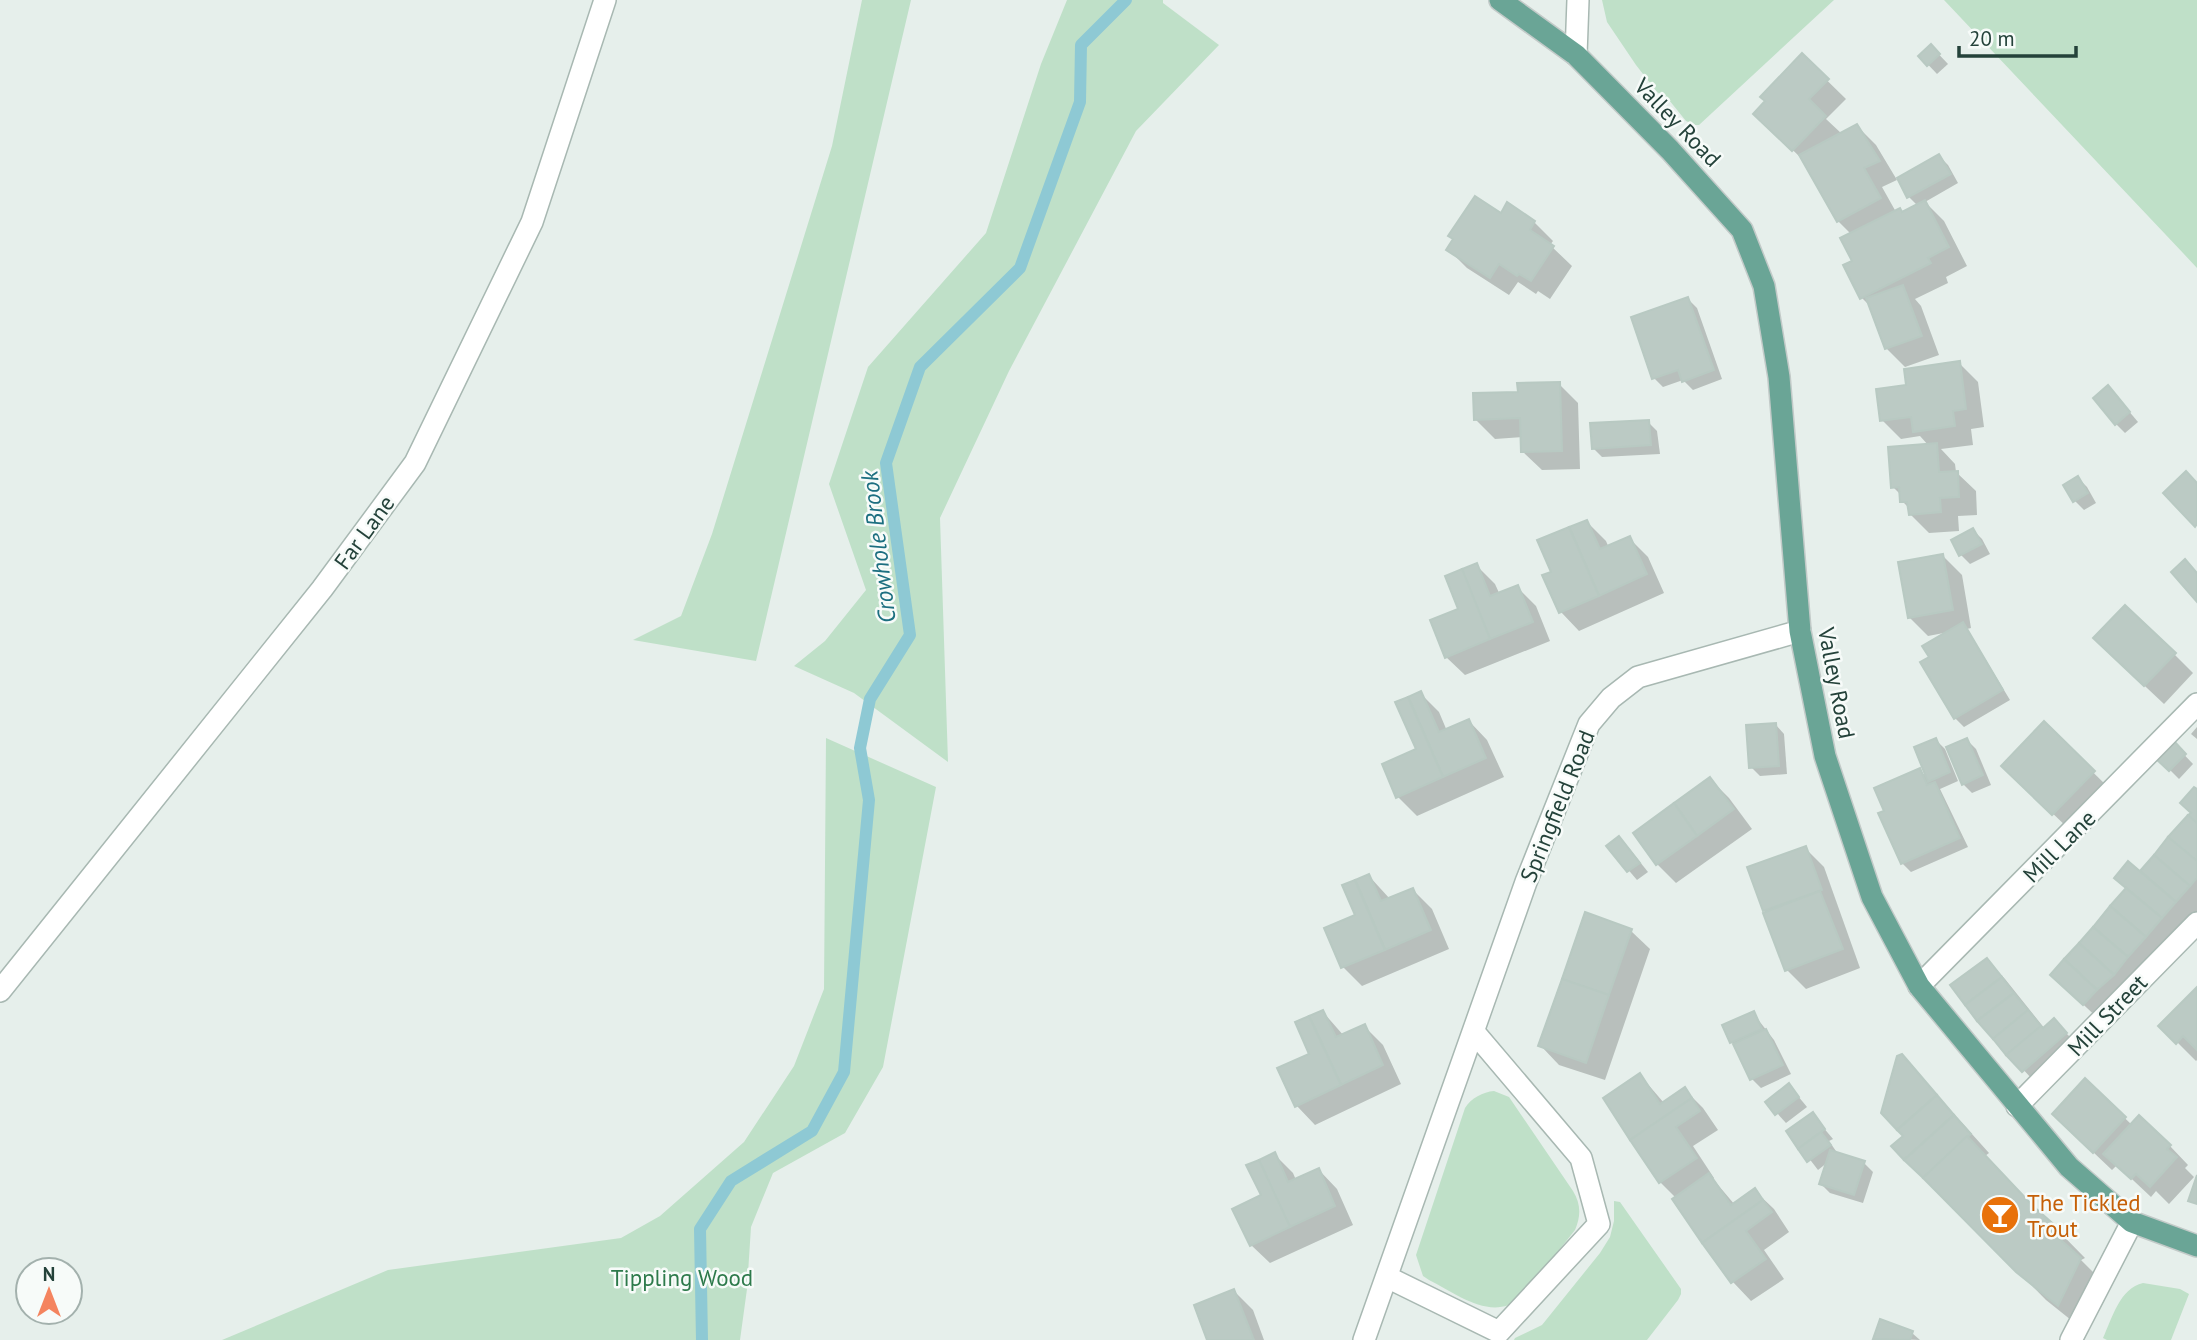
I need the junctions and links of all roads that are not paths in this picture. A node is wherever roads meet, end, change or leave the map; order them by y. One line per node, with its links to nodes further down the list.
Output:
1 (605, 0): 9 (street, Far Lane)
2 (1500, 0): 4 (main road, Valley Road)
3 (1578, 0): 4 (street)
4 (1576, 55): 5 (main road, Valley Road)
5 (1800, 631): 8 (main road, Valley Road); 10 (street, Springfield Road)
6 (2197, 704): 8 (street, Mill Lane)
7 (2197, 923): 11 (street, Mill Street)
8 (1919, 986): 11 (main road, Valley Road)
9 (0, 991)
10 (1474, 1032): 14 (street, Springfield Road); 14 (street)
11 (2017, 1106): 12 (main road, Valley Road)
12 (2132, 1222): 13 (main road, Valley Road); 16 (street)
13 (2197, 1246)
14 (1387, 1277): 15 (street, Springfield Road)
15 (1364, 1340)
16 (2071, 1340)

